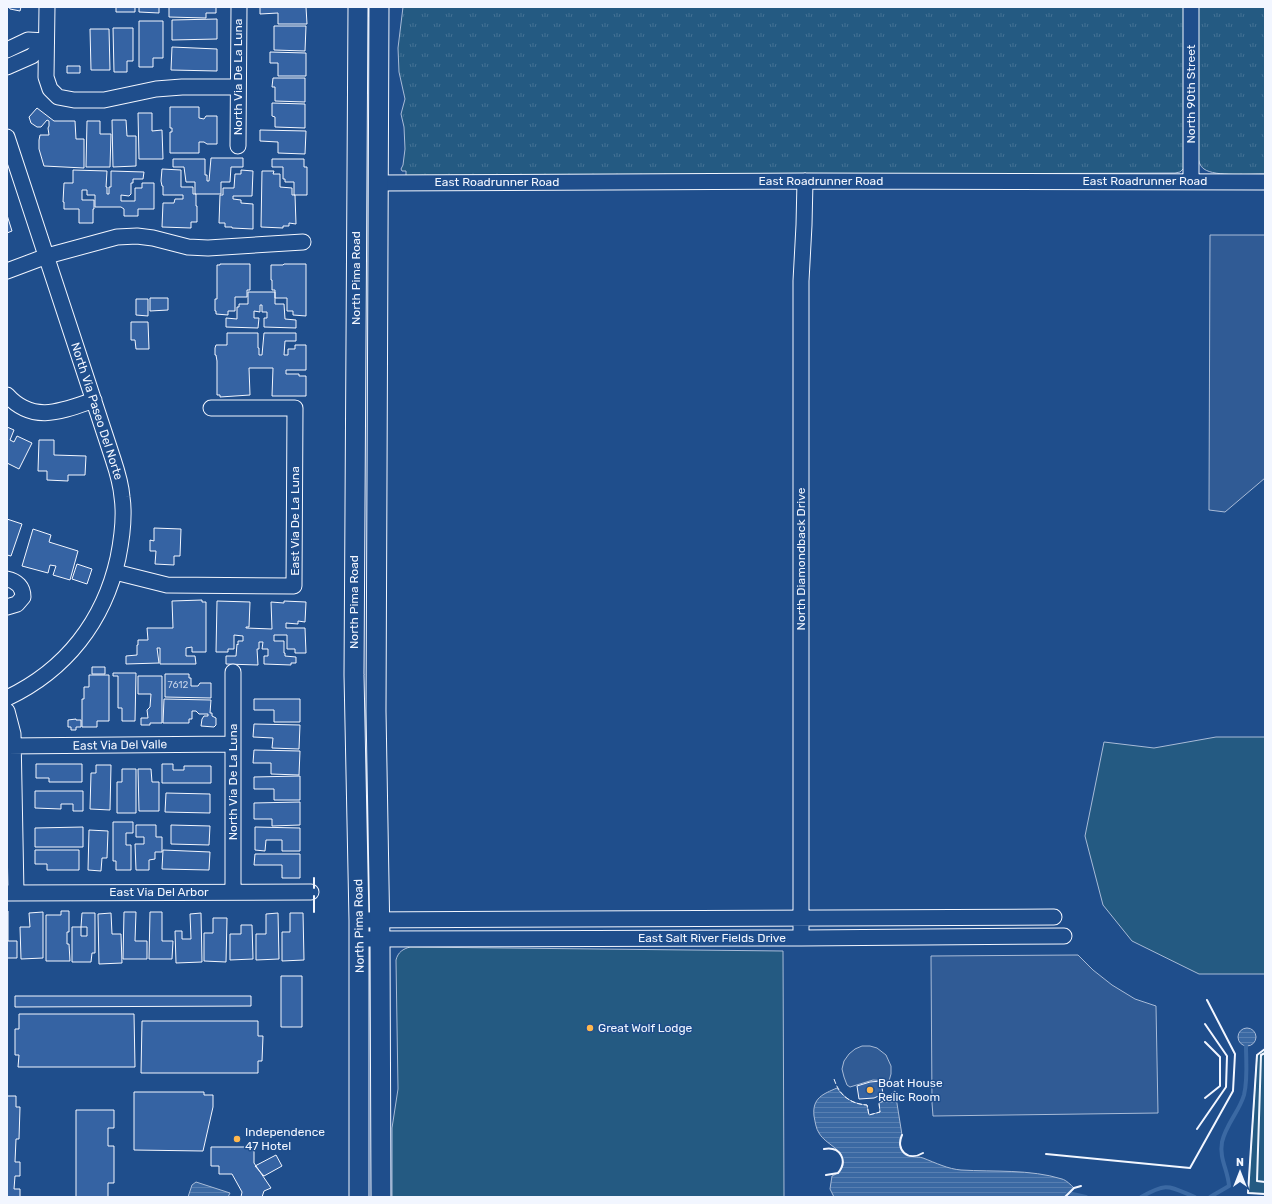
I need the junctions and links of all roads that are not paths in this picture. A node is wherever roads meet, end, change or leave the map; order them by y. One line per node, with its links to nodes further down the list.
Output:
1 (47, 7): 6 (street)
2 (239, 7): 9 (street, North Via De La Luna)
3 (358, 7): 35 (main road, North Pima Road)
4 (379, 7): 15 (main road, North Pima Road)
5 (1191, 7): 13 (street, North 90th Street)
6 (46, 41): 7 (street); 8 (street); 9 (street)
7 (7, 50)
8 (7, 67)
9 (238, 87): 11 (street, North Via De La Luna)
10 (7, 137): 17 (street, North Via Paseo Del Norte)
11 (238, 146)
12 (805, 181): 13 (street, East Roadrunner Road); 15 (street, East Roadrunner Road); 34 (street, North Diamondback Drive)
13 (1191, 181): 14 (street, East Roadrunner Road)
14 (1265, 182)
15 (378, 183): 36 (main road, North Pima Road)
16 (303, 242): 17 (street)
17 (47, 256): 18 (street); 20 (street, North Via Paseo Del Norte)
18 (7, 271)
19 (7, 395): 20 (street)
20 (94, 400): 22 (street, North Via Paseo Del Norte)
21 (211, 408): 22 (street, East Via De La Luna)
22 (115, 572): 26 (street, North Via Paseo Del Norte)
23 (7, 579): 24 (street)
24 (7, 608)
25 (233, 672): 28 (street, North Via De La Luna)
26 (7, 698)
27 (7, 711): 29 (street)
28 (233, 744): 29 (street, East Via Del Valle); 30 (street, North Via De La Luna)
29 (10, 746): 32 (street)
30 (233, 892): 31 (street, East Via Del Arbor); 32 (street, East Via Del Arbor)
31 (311, 892)
32 (12, 893)
33 (1054, 917): 34 (street, East Salt River Fields Drive)
34 (801, 918): 36 (street, East Salt River Fields Drive); 38 (street, North Diamondback Drive)
35 (359, 920): 36 (street, East Salt River Fields Drive); 39 (main road, North Pima Road)
36 (380, 920): 40 (main road, North Pima Road)
37 (1064, 936): 38 (street, East Salt River Fields Drive)
38 (801, 938): 40 (street, East Salt River Fields Drive)
39 (359, 939): 40 (street, East Salt River Fields Drive); 42 (main road, North Pima Road)
40 (380, 939): 41 (main road, North Pima Road)
41 (381, 1195)
42 (359, 1197)

